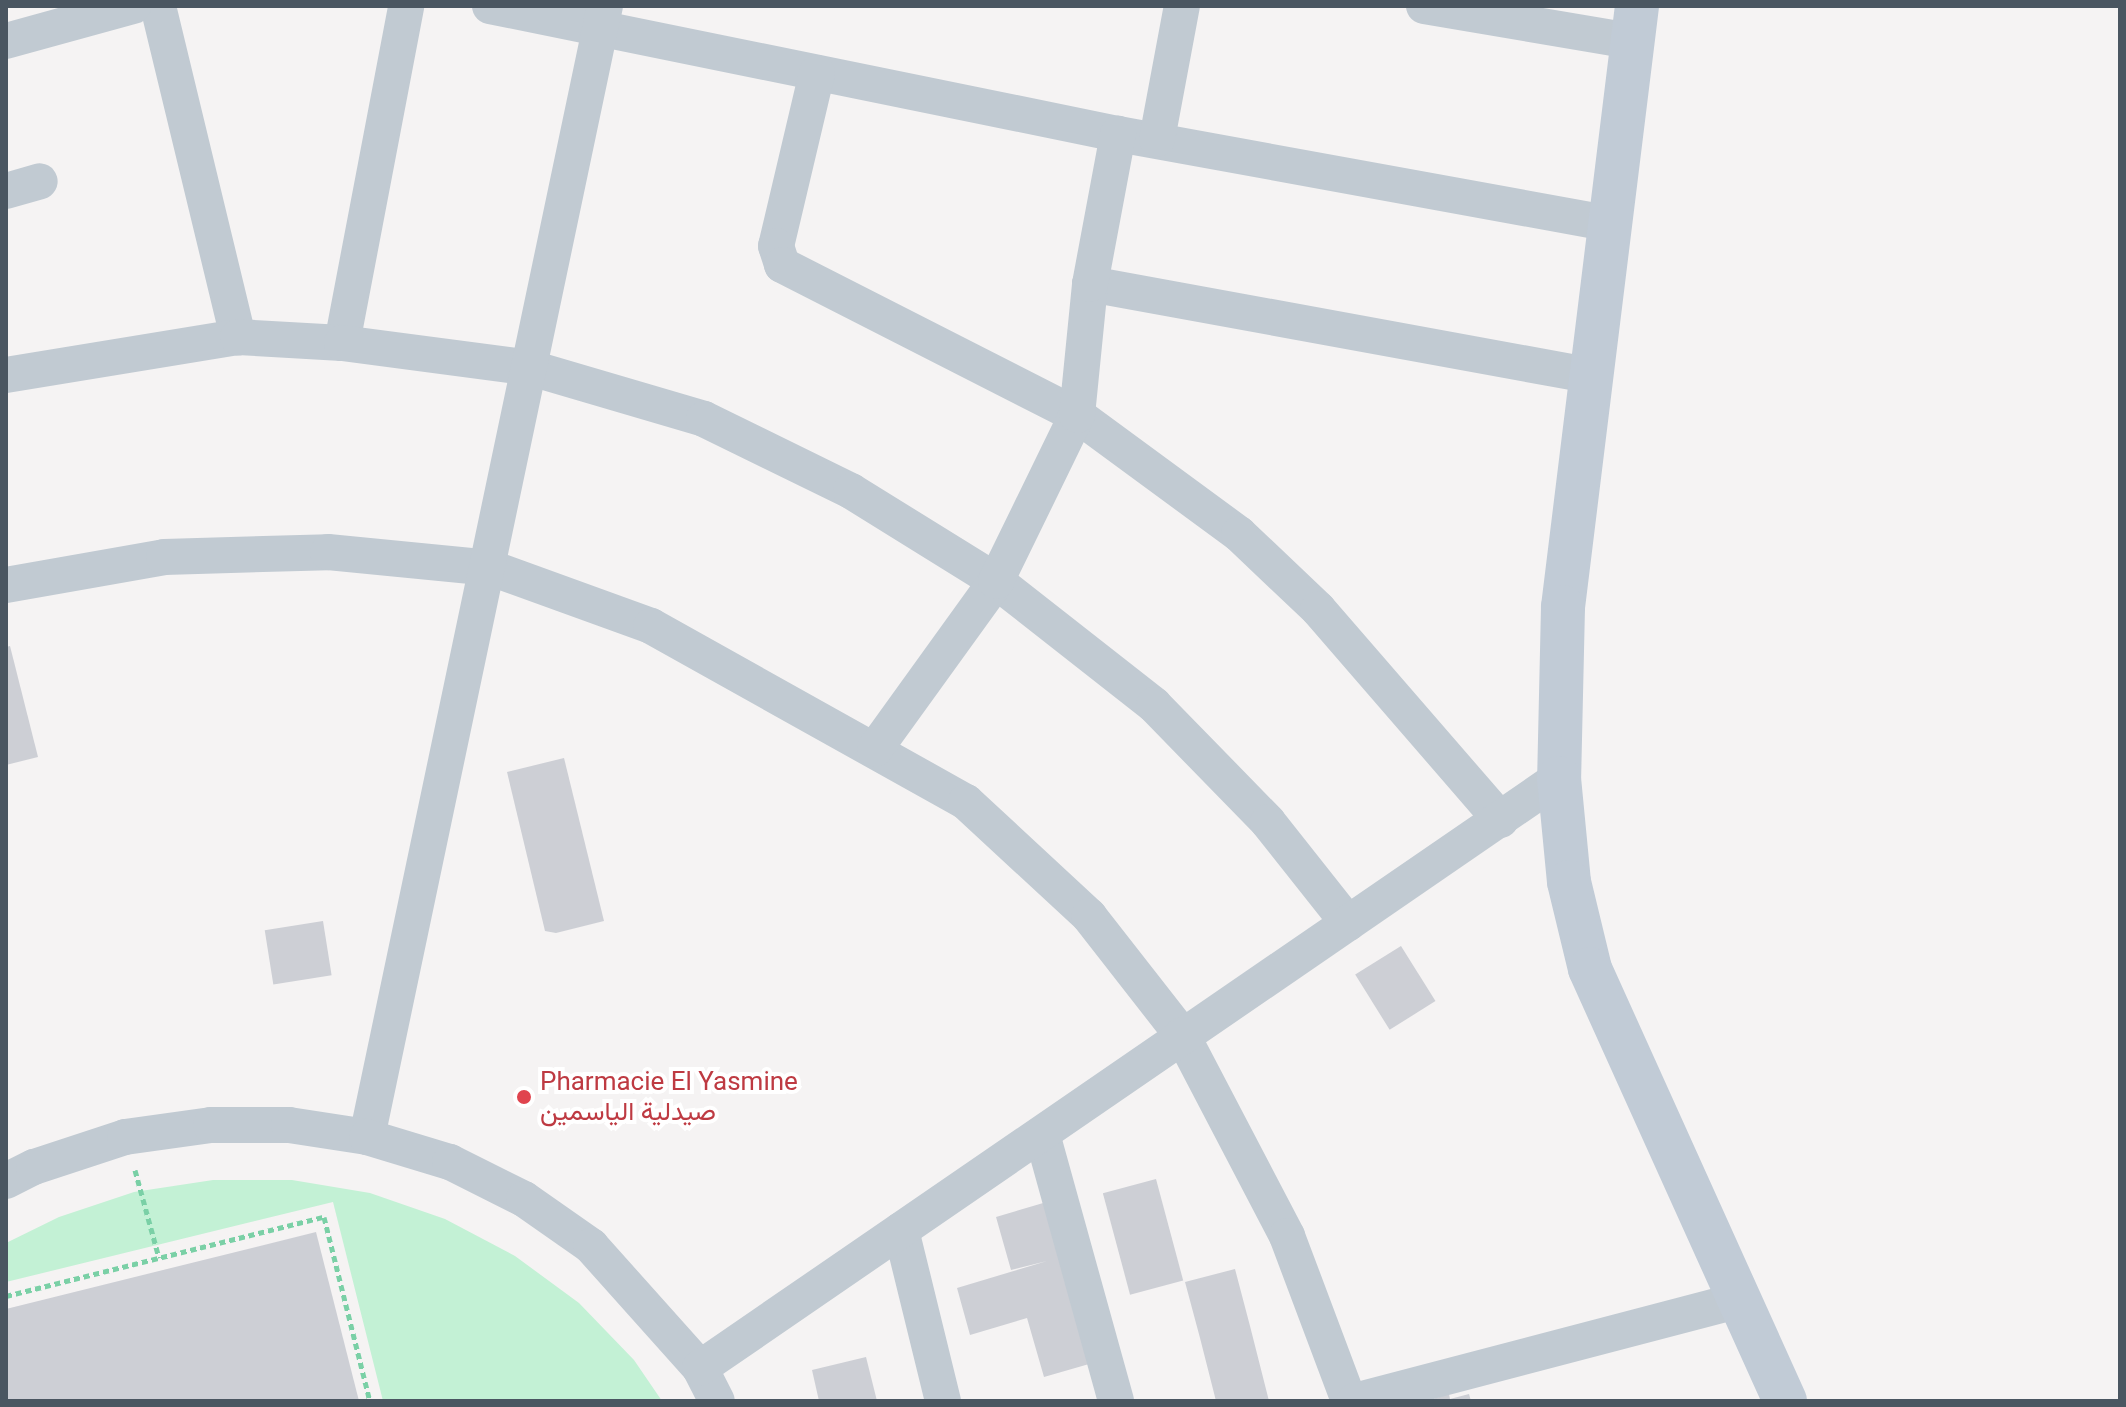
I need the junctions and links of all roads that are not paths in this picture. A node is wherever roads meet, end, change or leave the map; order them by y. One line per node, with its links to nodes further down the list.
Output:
1 (133, 6): 9 (street)
2 (158, 6): 15 (street)
3 (406, 6): 16 (street)
4 (490, 6): 7 (street)
5 (1182, 6): 12 (street)
6 (1424, 6): 8 (street)
7 (603, 16): 10 (street); 17 (street)
8 (1635, 24): 13 (street)
9 (6, 41)
10 (817, 73): 11 (street); 20 (street)
11 (1118, 134): 12 (street); 14 (street)
12 (1157, 139): 13 (street)
13 (1612, 224): 19 (street)
14 (1090, 284): 19 (street); 20 (street)
15 (238, 337): 16 (street); 18 (street)
16 (342, 343): 17 (street)
17 (531, 368): 21 (street); 22 (street)
18 (6, 375)
19 (1593, 376): 25 (street)
20 (1077, 415): 22 (street); 26 (street)
21 (491, 568): 23 (street); 24 (street); 30 (street)
22 (996, 581): 24 (street); 27 (street)
23 (6, 585)
24 (875, 749): 28 (street)
25 (1559, 778): 26 (street); 33 (street)
26 (1501, 820): 27 (street)
27 (1348, 923): 28 (street)
28 (1182, 1035): 29 (street); 38 (street)
29 (1042, 1134): 32 (street); 37 (street)
30 (367, 1137): 31 (street); 34 (street)
31 (6, 1181)
32 (901, 1230): 34 (street); 36 (street)
33 (1739, 1300): 38 (street); 39 (street)
34 (700, 1368): 35 (street)
35 (717, 1401)
36 (943, 1401)
37 (1116, 1401)
38 (1352, 1401)
39 (1785, 1401)

